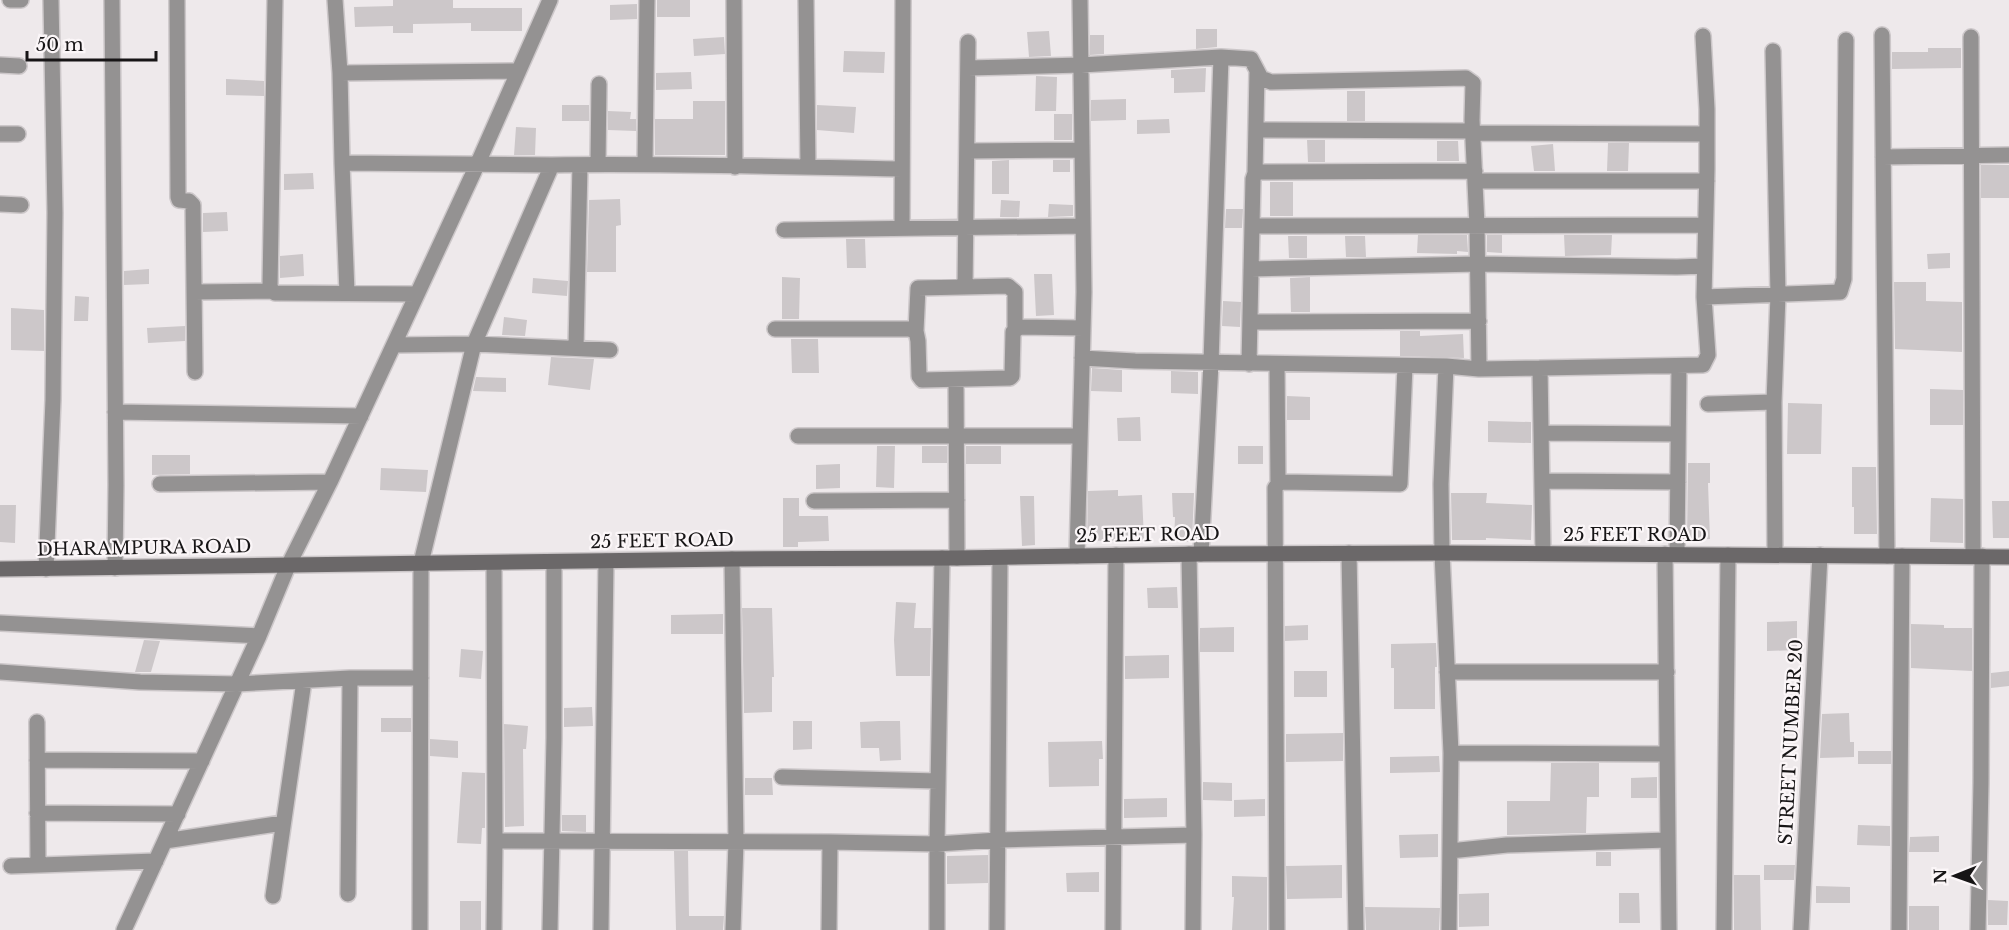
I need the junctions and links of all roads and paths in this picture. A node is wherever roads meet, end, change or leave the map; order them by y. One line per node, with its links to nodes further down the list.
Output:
1 (10, 0): 2 (street)
2 (21, 0)
3 (51, 0): 131 (street)
4 (112, 0): 93 (street)
5 (177, 0): 65 (street)
6 (275, 0): 64 (street)
7 (335, 0): 27 (street)
8 (550, 0): 26 (street)
9 (647, 0): 42 (street)
10 (734, 0): 45 (street)
11 (806, 0): 46 (street)
12 (903, 0): 47 (street)
13 (1080, 0): 22 (street)
14 (1882, 35): 38 (street)
15 (1703, 36): 33 (street)
16 (1971, 37): 36 (street)
17 (1846, 40): 68 (street)
18 (968, 42): 24 (street)
19 (1773, 51): 68 (street)
20 (1221, 57): 22 (street); 25 (street); 81 (street)
21 (0, 65): 23 (street)
22 (1081, 65): 24 (street); 34 (street)
23 (19, 66)
24 (968, 68): 35 (street)
25 (1257, 70): 29 (street); 30 (street)
26 (518, 71): 27 (street); 40 (street)
27 (340, 74): 39 (street)
28 (599, 84): 41 (street)
29 (1256, 130): 30 (street); 48 (street)
30 (1473, 132): 33 (street); 49 (street)
31 (0, 134): 32 (street)
32 (18, 134)
33 (1707, 134): 50 (street)
34 (1082, 150): 35 (street); 55 (street)
35 (967, 151): 58 (street)
36 (1971, 155): 37 (street); 38 (street); 119 (street)
37 (2009, 155)
38 (1883, 158): 118 (street)
39 (342, 163): 40 (street); 66 (street)
40 (478, 163): 43 (street); 67 (street)
41 (598, 164): 42 (street); 44 (street)
42 (645, 164): 45 (street)
43 (552, 165): 44 (street); 76 (street)
44 (580, 165): 78 (street)
45 (735, 167): 46 (street)
46 (808, 167): 47 (street)
47 (902, 169): 57 (street)
48 (1254, 173): 49 (street); 56 (street)
49 (1475, 176): 50 (street); 53 (street)
50 (1707, 181): 54 (street)
51 (0, 204): 52 (street)
52 (21, 205)
53 (1477, 225): 54 (street); 56 (street); 60 (street)
54 (1705, 225): 61 (street)
55 (1083, 226): 58 (street); 72 (street)
56 (1252, 226): 62 (street)
57 (902, 227): 58 (street); 59 (street)
58 (966, 227): 63 (street)
59 (784, 230)
60 (1478, 264): 61 (street); 62 (street); 70 (street)
61 (1704, 266): 69 (street)
62 (1251, 269): 71 (street)
63 (965, 287): 74 (street); 75 (street)
64 (272, 291): 65 (street); 66 (street)
65 (194, 292): 89 (street)
66 (347, 293): 67 (street)
67 (417, 294): 77 (street)
68 (1778, 295): 69 (street); 91 (street)
69 (1704, 297): 86 (street)
70 (1479, 321): 71 (street); 88 (street)
71 (1250, 322): 82 (street)
72 (1083, 328): 74 (street); 80 (street)
73 (775, 329): 75 (street)
74 (1015, 330): 90 (street)
75 (916, 331): 90 (street)
76 (474, 344): 77 (street); 78 (street); 127 (street)
77 (394, 345): 94 (street)
78 (576, 348): 79 (street)
79 (610, 350)
80 (1082, 358): 81 (street); 99 (street)
81 (1211, 363): 82 (street); 110 (street)
82 (1249, 364): 83 (street)
83 (1277, 364): 84 (street); 104 (street)
84 (1405, 366): 85 (street); 104 (street)
85 (1446, 366): 88 (street); 109 (street)
86 (1679, 366): 87 (street); 96 (street)
87 (1540, 368): 88 (street); 95 (street)
88 (1479, 369)
89 (195, 372)
90 (956, 380): 98 (street)
91 (1774, 402): 92 (street); 115 (street)
92 (1708, 404)
93 (115, 412): 94 (street); 129 (street)
94 (361, 416): 101 (street)
95 (1541, 433): 96 (street); 100 (street)
96 (1678, 434): 102 (street)
97 (798, 436): 98 (street)
98 (956, 436): 99 (street); 105 (street)
99 (1080, 436): 117 (street)
100 (1542, 481): 102 (street); 111 (street)
101 (330, 482): 103 (street); 128 (street)
102 (1678, 482): 112 (street)
103 (160, 484)
104 (1278, 484): 107 (street)
105 (957, 500): 106 (street); 121 (street)
106 (814, 501)
107 (1275, 553): 108 (street, 25 FEET ROAD); 110 (street, 25 FEET ROAD); 179 (street)
108 (1349, 553): 109 (street, 25 FEET ROAD); 180 (street)
109 (1442, 553): 111 (street, 25 FEET ROAD); 135 (street)
110 (1195, 554): 113 (street, 25 FEET ROAD); 151 (street)
111 (1543, 554): 112 (street, 25 FEET ROAD)
112 (1671, 554): 114 (street, 25 FEET ROAD); 136 (street)
113 (1116, 555): 117 (street, 25 FEET ROAD); 152 (street)
114 (1728, 555): 115 (street, 25 FEET ROAD); 183 (street)
115 (1775, 555): 116 (street, 25 FEET ROAD)
116 (1820, 555): 118 (street, 25 FEET ROAD); 184 (street, STREET NUMBER 20)
117 (1077, 556): 122 (street, 25 FEET ROAD)
118 (1895, 556): 119 (street, 25 FEET ROAD); 185 (street)
119 (1977, 556): 120 (street, 25 FEET ROAD); 186 (street)
120 (2009, 556)
121 (950, 558): 122 (street, 25 FEET ROAD); 123 (street, 25 FEET ROAD); 147 (street)
122 (1000, 558): 153 (street)
123 (732, 559): 124 (street, 25 FEET ROAD); 159 (street)
124 (606, 561): 126 (street, 25 FEET ROAD); 158 (street)
125 (494, 562): 126 (street, 25 FEET ROAD); 127 (street, 25 FEET ROAD); 156 (street)
126 (554, 562): 157 (street)
127 (421, 563): 128 (street, 25 FEET ROAD); 138 (street)
128 (288, 566): 129 (street, DHARAMPURA ROAD); 133 (street)
129 (115, 568): 131 (street, DHARAMPURA ROAD)
130 (0, 569): 131 (street, DHARAMPURA ROAD)
131 (46, 569)
132 (0, 623): 133 (street)
133 (259, 636): 140 (street)
134 (0, 672): 140 (street)
135 (1447, 672): 136 (street); 142 (street)
136 (1666, 672): 143 (street)
137 (350, 678): 138 (street); 139 (street); 166 (street)
138 (421, 678): 169 (street)
139 (304, 681): 140 (street); 150 (street)
140 (237, 684): 145 (street)
141 (37, 722): 144 (street)
142 (1451, 753): 143 (street); 162 (street)
143 (1667, 754): 154 (street)
144 (37, 760): 145 (street); 148 (street)
145 (202, 761): 149 (street)
146 (782, 777): 147 (street)
147 (938, 782): 161 (street)
148 (37, 813): 149 (street); 165 (street)
149 (177, 814): 155 (street)
150 (283, 824): 155 (street); 167 (street)
151 (1194, 835): 152 (street); 178 (street)
152 (1113, 836): 153 (street); 177 (street)
153 (998, 840): 161 (street); 176 (street)
154 (1668, 840): 162 (street); 182 (street)
155 (165, 841): 163 (street)
156 (495, 841): 157 (street); 170 (street)
157 (551, 841): 158 (street); 171 (street)
158 (601, 842): 159 (street); 172 (street)
159 (736, 842): 160 (street); 173 (street)
160 (830, 842): 161 (street); 174 (street)
161 (937, 844): 175 (street)
162 (1450, 851): 181 (street)
163 (156, 861): 165 (street); 168 (street)
164 (11, 866): 165 (street)
165 (38, 866)
166 (348, 894)
167 (273, 896)
168 (124, 930)
169 (420, 930)
170 (494, 930)
171 (550, 930)
172 (601, 930)
173 (734, 930)
174 (829, 930)
175 (938, 930)
176 (997, 930)
177 (1113, 930)
178 (1193, 930)
179 (1277, 930)
180 (1356, 930)
181 (1449, 930)
182 (1669, 930)
183 (1724, 930)
184 (1801, 930)
185 (1899, 930)
186 (1978, 930)

